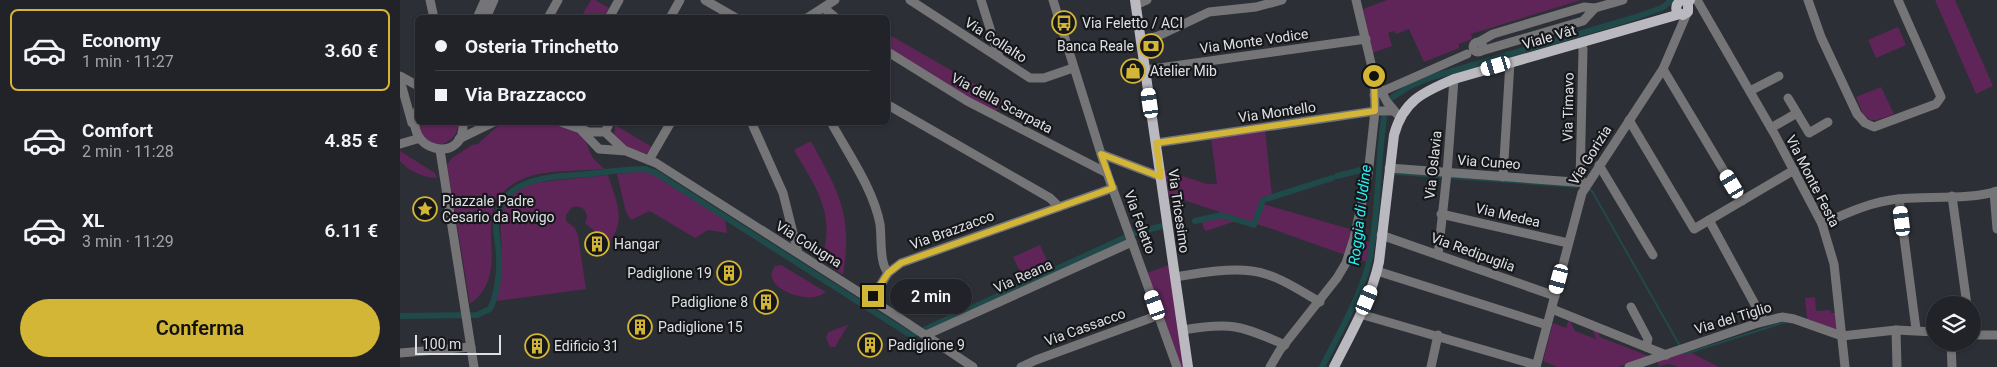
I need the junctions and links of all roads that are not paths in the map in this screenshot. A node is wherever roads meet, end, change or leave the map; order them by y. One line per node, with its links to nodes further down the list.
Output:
1 (430, 0): 23 (street)
2 (485, 0): 24 (street)
3 (494, 0): 25 (street)
4 (558, 0): 26 (street)
5 (619, 0): 27 (street)
6 (680, 0): 28 (street)
7 (705, 0): 29 (street)
8 (835, 0): 20 (street)
9 (910, 0): 38 (street, Via Collalto)
10 (981, 0): 38 (street)
11 (1053, 0): 40 (street, Via Feletto)
12 (1147, 0): 18 (street)
13 (1282, 0): 34 (street)
14 (1356, 0): 33 (street)
15 (1623, 0): 22 (street)
16 (1808, 0): 17 (street)
17 (1898, 0)
18 (1135, 2): 34 (main road, Via Tricesimo)
19 (1687, 6): 35 (main road, Viale Vât); 41 (street, Via Gorizia); 48 (street, Via Monte Festa)
20 (824, 8): 30 (street); 31 (street)
21 (1582, 8): 22 (street); 32 (street); 36 (street)
22 (1595, 8): 32 (street)
23 (433, 15)
24 (478, 15)
25 (487, 15)
26 (550, 15)
27 (610, 15)
28 (672, 15)
29 (731, 15)
30 (812, 15)
31 (832, 15)
32 (1587, 16): 36 (street)
33 (1366, 39): 42 (street, Via Monte Vodice); 49 (street)
34 (1141, 41): 42 (main road, Via Tricesimo)
35 (1581, 43): 39 (main road, Viale Vât); 86 (street, Via Timavo)
36 (1478, 47): 49 (street)
37 (890, 53): 82 (street, Via della Scarpata)
38 (999, 57): 40 (street, Via Collalto)
39 (1510, 62): 45 (main road, Viale Vât); 85 (street)
40 (1073, 68): 77 (street, Via Feletto)
41 (1663, 69): 56 (street, Via Gorizia); 91 (street)
42 (1145, 70): 72 (main road, Via Tricesimo)
43 (400, 76): 47 (street)
44 (1779, 76): 48 (street)
45 (1454, 79): 53 (main road, Viale Vât); 83 (street, Via Oslavia)
46 (400, 80): 58 (street)
47 (415, 84)
48 (1750, 91): 66 (street, Via Monte Festa)
49 (1378, 93): 52 (street); 53 (street)
50 (1788, 98): 54 (street, Via Monte Festa)
51 (890, 106): 92 (street)
52 (1375, 111): 53 (street, Via Montello); 72 (street, Via Montello); 111 (street)
53 (1396, 113): 80 (main road, Viale Vât)
54 (1797, 113): 57 (street, Via Monte Festa); 66 (street, Via Monte Festa)
55 (415, 116): 58 (street)
56 (1629, 120): 79 (street, Via Gorizia); 94 (street)
57 (1828, 122)
58 (412, 124): 69 (street)
59 (463, 125): 70 (street)
60 (487, 125): 70 (street)
61 (568, 125): 67 (street)
62 (609, 125): 68 (street)
63 (669, 125): 78 (street)
64 (833, 125): 106 (street)
65 (753, 126): 96 (street)
66 (1771, 128): 81 (street, Via Monte Festa)
67 (581, 130): 68 (street); 71 (street)
68 (605, 134): 71 (street); 74 (street); 76 (street, Via Colugna)
69 (417, 139): 73 (street); 75 (street)
70 (459, 140): 75 (street)
71 (593, 142): 74 (street)
72 (1156, 143): 84 (main road, Via Tricesimo)
73 (400, 144)
74 (604, 149): 76 (street, Via Colugna)
75 (440, 150): 129 (street)
76 (626, 151): 78 (street, Via Colugna)
77 (1101, 154): 82 (street, Via Feletto); 84 (street)
78 (649, 160): 101 (street, Via Colugna)
79 (1599, 165): 86 (street, Via Gorizia); 104 (street)
80 (1389, 168): 83 (street, Via Cuneo); 98 (main road, Viale Vât)
81 (1794, 170): 91 (street); 95 (street, Via Monte Festa)
82 (1107, 172): 87 (street, Via Feletto)
83 (1447, 173): 85 (street, Via Cuneo); 93 (street, Via Oslavia)
84 (1161, 177): 107 (main road, Via Tricesimo)
85 (1503, 177): 86 (street, Via Cuneo)
86 (1584, 182): 100 (street, Via Gorizia)
87 (1113, 188): 92 (street, Via Brazzacco); 99 (street, Via Feletto)
88 (1995, 192): 89 (street); 97 (street)
89 (1952, 196): 90 (street); 109 (street)
90 (1899, 199): 95 (street); 120 (street)
91 (1742, 201): 94 (street)
92 (1059, 207): 106 (street, Via Brazzacco)
93 (1442, 214): 100 (street, Via Medea); 103 (street, Via Oslavia)
94 (1709, 220): 116 (street)
95 (1822, 224): 126 (street, Via Monte Festa)
96 (792, 228): 101 (street); 102 (street)
97 (1997, 229)
98 (1382, 234): 103 (street, Via Redipuglia); 105 (main road, Viale Vât)
99 (1130, 237): 115 (street, Via Feletto); 122 (street, Via Reana)
100 (1568, 243): 108 (street, Via Gorizia)
101 (785, 245): 102 (street, Via Colugna)
102 (798, 253): 110 (street, Via Colugna)
103 (1438, 255): 108 (street, Via Redipuglia)
104 (1653, 255)
105 (1377, 271): 114 (main road, Viale Vât); 117 (street)
106 (888, 273): 110 (street, Via Brazzacco)
107 (1174, 277): 111 (street); 118 (main road, Via Tricesimo)
108 (1555, 296): 113 (street, Via Gorizia)
109 (1966, 296)
110 (870, 300): 122 (street, Via Colugna)
111 (1320, 302): 127 (street)
112 (1631, 307): 128 (street)
113 (1552, 309): 117 (street, Via Gorizia); 128 (street)
114 (1360, 314): 125 (street); 140 (main road, Viale Vât)
115 (1158, 315): 136 (street, Via Cassacco); 137 (street, Via Feletto)
116 (1764, 321): 126 (street, Via del Tiglio); 132 (street, Via del Tiglio)
117 (1547, 325): 133 (street, Via Gorizia)
118 (1182, 330): 127 (street); 138 (main road, Via Tricesimo)
119 (1896, 330): 120 (street, Via del Tiglio); 126 (street, Via del Tiglio); 144 (street)
120 (1916, 330): 121 (street, Via del Tiglio)
121 (1926, 331)
122 (926, 335): 135 (street, Via Colugna)
123 (1981, 335): 124 (street)
124 (1997, 335)
125 (1438, 336): 133 (street); 141 (street)
126 (1842, 336): 143 (street, Via Monte Festa)
127 (1284, 345): 139 (street)
128 (1646, 347): 132 (street)
129 (471, 348): 131 (street); 134 (street)
130 (1951, 351): 145 (street)
131 (400, 353)
132 (1666, 355): 142 (street, Via del Tiglio)
133 (1536, 366)
134 (474, 367)
135 (973, 367)
136 (1021, 367)
137 (1177, 367)
138 (1188, 367)
139 (1270, 367)
140 (1334, 367)
141 (1431, 367)
142 (1629, 367)
143 (1845, 367)
144 (1897, 367)
145 (1952, 367)

